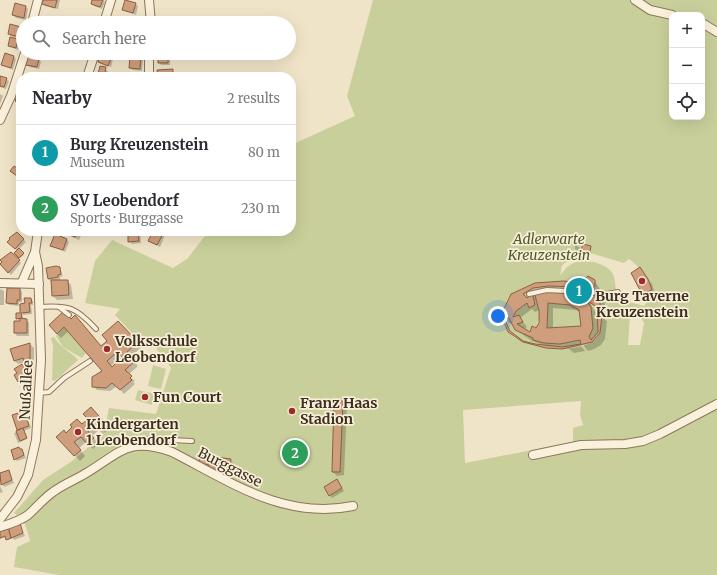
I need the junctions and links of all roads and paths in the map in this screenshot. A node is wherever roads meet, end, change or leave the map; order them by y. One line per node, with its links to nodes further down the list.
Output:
1 (38, 0): 6 (street)
2 (111, 0): 7 (street)
3 (149, 0): 8 (street)
4 (635, 0): 5 (street)
5 (669, 15)
6 (34, 16)
7 (106, 16)
8 (150, 16)
9 (705, 24): 10 (street)
10 (717, 32)
11 (23, 60): 14 (street)
12 (93, 60): 15 (street)
13 (149, 60): 16 (street)
14 (19, 72)
15 (89, 72)
16 (149, 72)
17 (16, 81): 18 (street)
18 (0, 120)
19 (37, 236): 20 (street, Nußallee)
20 (35, 252): 21 (street, Nußallee); 23 (street, Nußallee)
21 (22, 282): 22 (street); 23 (street)
22 (0, 283)
23 (38, 284): 29 (street, Nußallee)
24 (584, 292): 27 (lane)
25 (591, 292): 26 (lane)
26 (617, 292)
27 (528, 294)
28 (59, 306): 29 (lane); 30 (lane); 31 (lane)
29 (39, 307): 33 (street, Nußallee)
30 (69, 315)
31 (96, 329)
32 (90, 361): 33 (lane)
33 (39, 393): 39 (street, Nußallee)
34 (717, 404): 37 (street)
35 (192, 441): 36 (lane)
36 (141, 445): 38 (street, Burggasse); 40 (street, Burggasse)
37 (533, 455)
38 (353, 506)
39 (0, 520)
40 (0, 527)

